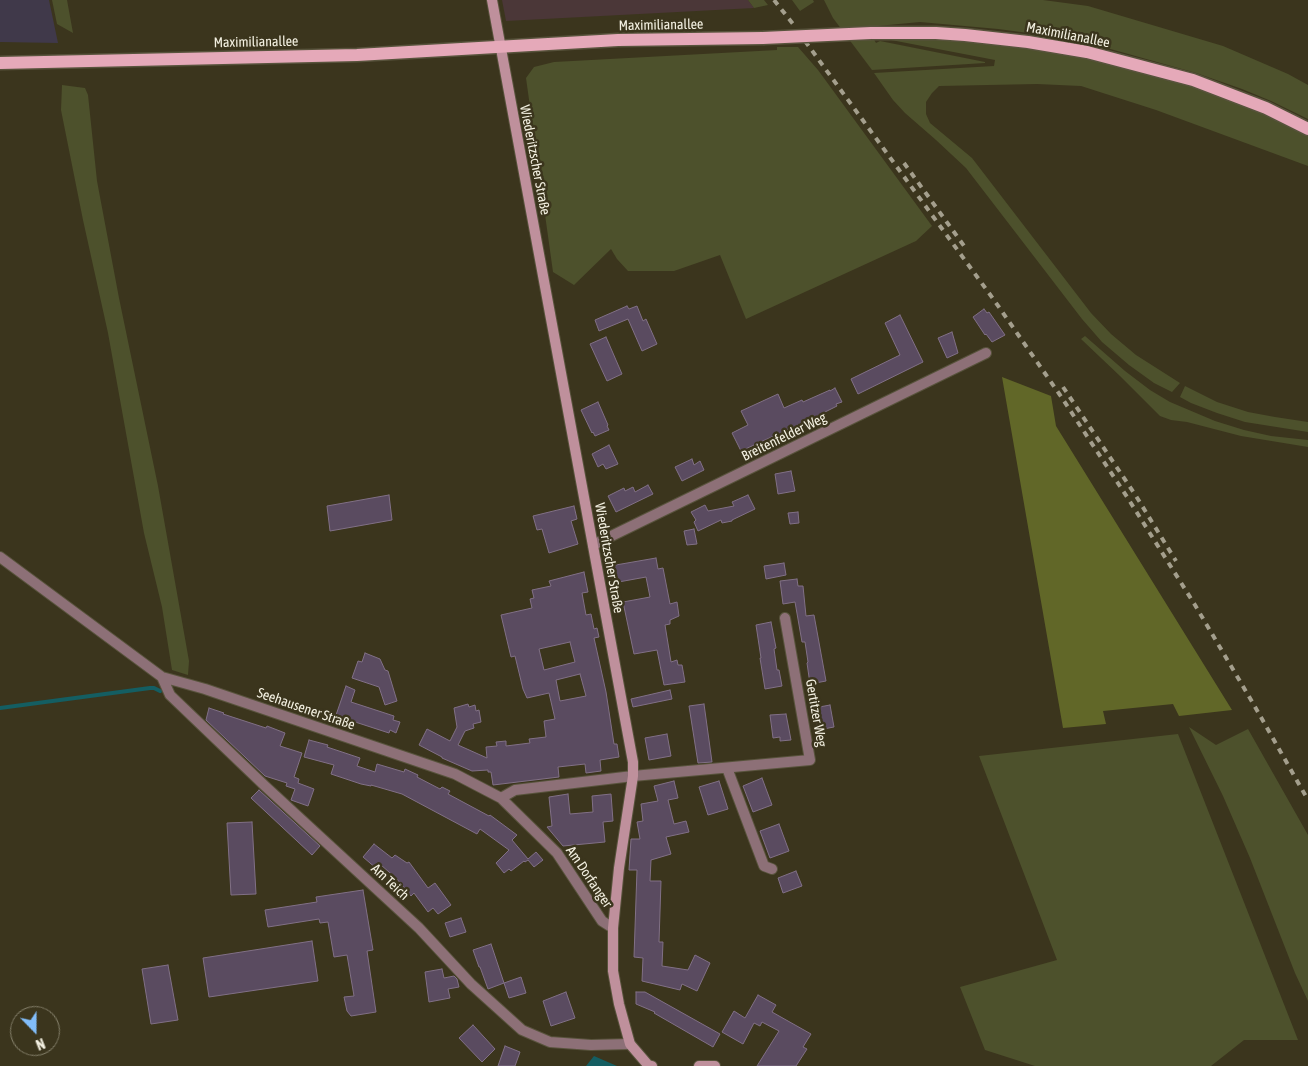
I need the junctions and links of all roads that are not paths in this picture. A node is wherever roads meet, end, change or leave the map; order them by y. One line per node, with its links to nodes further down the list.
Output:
1 (492, 0): 2 (street, Wiederitzscher Straße)
2 (500, 47): 3 (main road, Maximilianallee); 4 (main road, Maximilianallee, bridge); 6 (street, Wiederitzscher Straße)
3 (0, 63)
4 (1308, 129)
5 (986, 353): 6 (street, Breitenfelder Weg)
6 (593, 545): 11 (street, Wiederitzscher Straße)
7 (0, 557): 9 (street, Seehausener Straße)
8 (785, 618): 10 (street, Gertitzer Weg)
9 (162, 677): 12 (street, Seehausener Straße); 15 (street, Am Teich)
10 (727, 768): 11 (street, Gertitzer Weg); 13 (street)
11 (633, 776): 12 (street); 14 (street, Wiederitzscher Straße)
12 (501, 798): 14 (street, Am Dorfanger)
13 (772, 869)
14 (613, 928): 15 (street, Wiederitzscher Straße)
15 (630, 1044): 16 (street, Wiederitzscher Straße)
16 (650, 1066)
17 (698, 1066): 18 (street)
18 (715, 1066)

